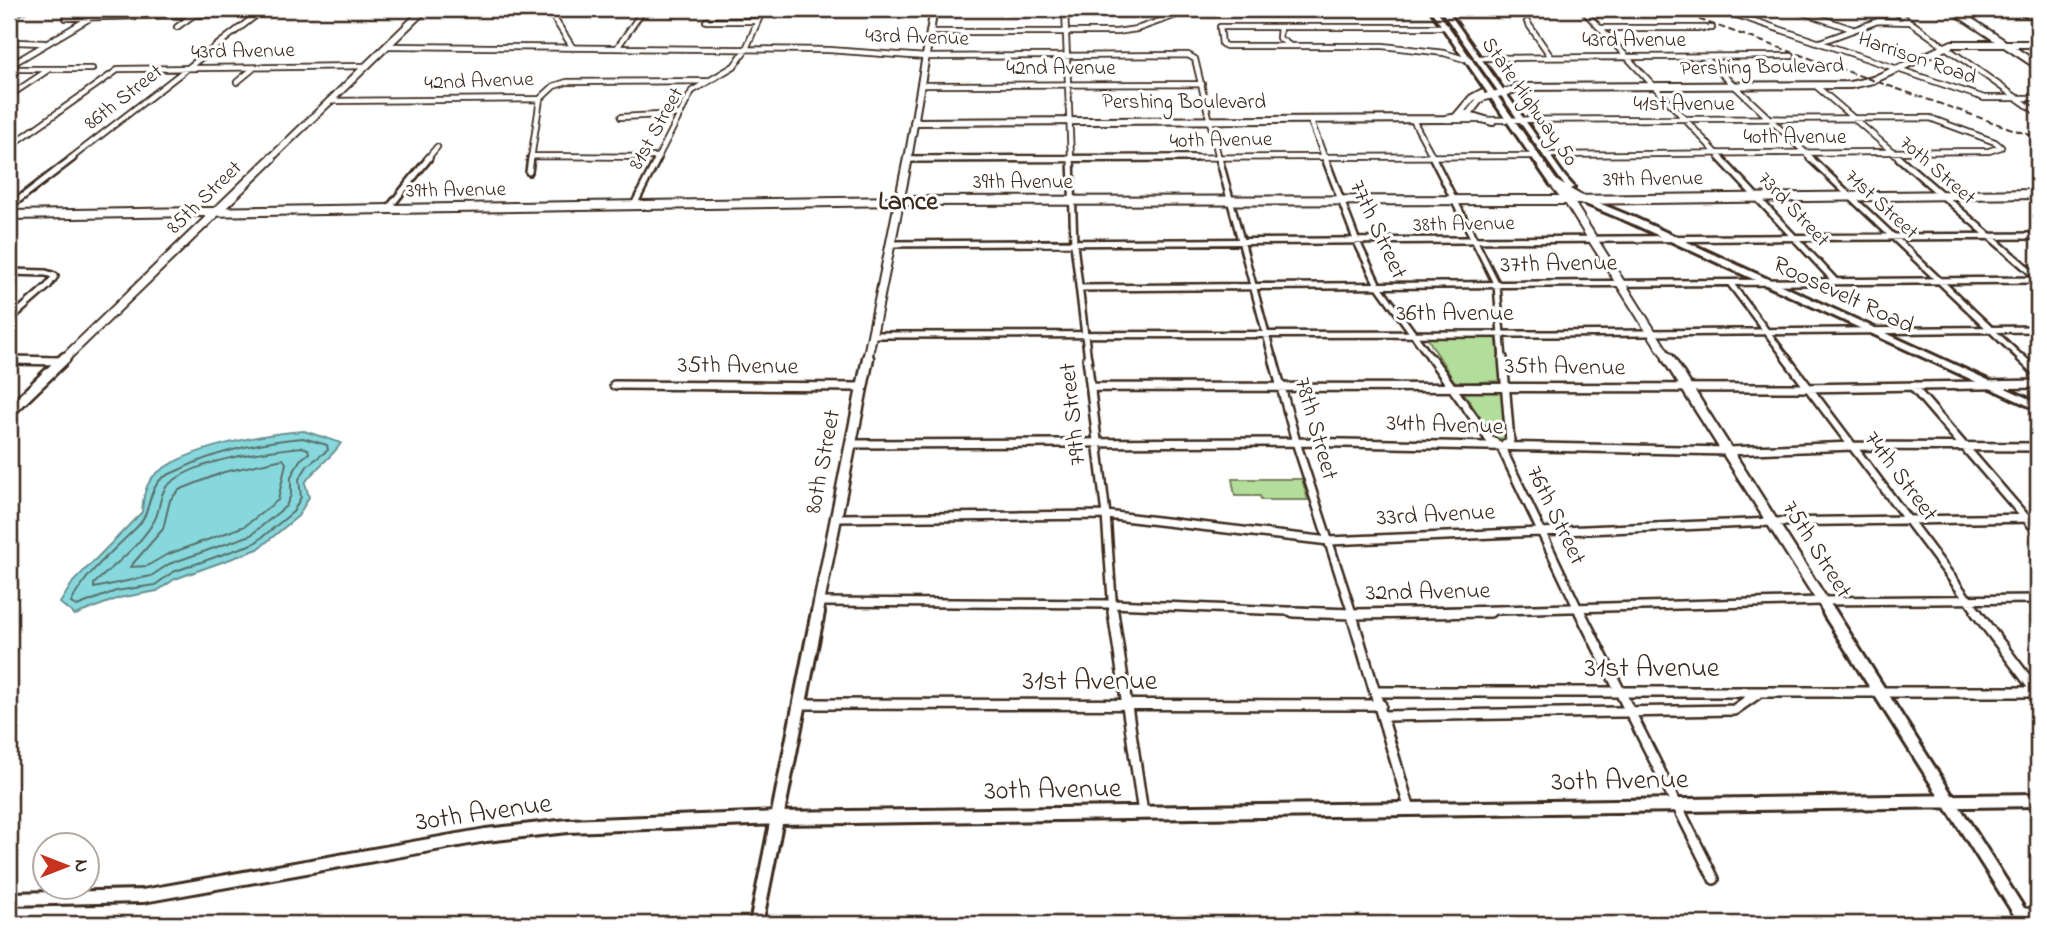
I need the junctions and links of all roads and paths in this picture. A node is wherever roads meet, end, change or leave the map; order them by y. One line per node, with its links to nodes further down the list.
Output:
1 (26, 9): 19 (street)
2 (105, 9): 22 (street)
3 (425, 9): 42 (street, 85th Street)
4 (548, 9): 45 (street)
5 (643, 9): 46 (street)
6 (763, 9): 24 (street, 81st Street)
7 (934, 9): 35 (street, 80th Street)
8 (1065, 9): 36 (street, 79th Street)
9 (1173, 9): 27 (street)
10 (1433, 9): 31 (main road, State Highway 50)
11 (1443, 9): 54 (main road, State Highway 50)
12 (1582, 9): 33 (street, 73rd Street)
13 (1719, 9): 38 (street, Harrison Road)
14 (1793, 9): 34 (street)
15 (1892, 9): 26 (street)
16 (1952, 9): 40 (street)
17 (2008, 9): 20 (street)
18 (195, 13): 22 (street); 28 (street); 62 (street, 86th Street)
19 (9, 16)
20 (2038, 16)
21 (66, 18): 22 (street)
22 (90, 18): 39 (street)
23 (706, 21): 24 (street)
24 (758, 21): 47 (street, 81st Street)
25 (1527, 22): 55 (street)
26 (1909, 22): 34 (street); 44 (street)
27 (1154, 23): 29 (street); 36 (street)
28 (177, 27)
29 (1161, 27)
30 (1280, 27): 31 (street); 43 (street); 43 (street)
31 (1446, 27): 73 (main road, State Highway 50)
32 (1712, 28): 33 (street)
33 (1600, 29): 52 (street, 73rd Street)
34 (1853, 29): 38 (street)
35 (930, 32): 36 (street); 50 (street, 80th Street)
36 (1065, 32): 48 (street, 79th Street)
37 (16, 42): 39 (street)
38 (1820, 42): 63 (street, Harrison Road)
39 (44, 43): 59 (street)
40 (2004, 44): 41 (street, Pershing Boulevard); 44 (street, Pershing Boulevard); 58 (street)
41 (2038, 44)
42 (388, 46): 45 (street, 43rd Avenue); 57 (street, 85th Street)
43 (1293, 46): 56 (street)
44 (1945, 46): 63 (street, Pershing Boulevard); 75 (street)
45 (573, 48): 46 (street, 43rd Avenue)
46 (617, 48): 47 (street, 43rd Avenue)
47 (746, 49): 50 (street, 43rd Avenue); 65 (street, 81st Street)
48 (1066, 55): 50 (street, 43rd Avenue); 51 (street, 43rd Avenue); 69 (street, 79th Street)
49 (1791, 56): 53 (street, 43rd Avenue)
50 (926, 57): 68 (street, 80th Street)
51 (1192, 57): 67 (street, 78th Street)
52 (1627, 57): 53 (street, 43rd Avenue); 55 (street, 43rd Avenue); 71 (street, 73rd Street)
53 (1704, 57): 72 (street, 71st Street)
54 (1476, 58): 55 (street, 43rd Avenue); 73 (main road, State Highway 50)
55 (1551, 58)
56 (1464, 59)
57 (367, 66): 60 (street, 43rd Avenue); 78 (street, 85th Street)
58 (2038, 66)
59 (9, 67): 64 (street)
60 (255, 68): 62 (street, 43rd Avenue); 66 (street)
61 (92, 69): 64 (street)
62 (188, 69): 95 (street, 43rd Avenue); 123 (street, 86th Street)
63 (1898, 69): 70 (street, Pershing Boulevard); 75 (street, Harrison Road)
64 (48, 70): 74 (street)
65 (709, 81): 77 (street, 42nd Avenue); 80 (street, 81st Street)
66 (237, 82)
67 (1202, 84): 69 (street, 42nd Avenue); 85 (street, 78th Street)
68 (921, 85): 69 (street, 42nd Avenue); 91 (street, 80th Street)
69 (1067, 85): 89 (street, 79th Street)
70 (1816, 86): 72 (street, Pershing Boulevard); 84 (street, 70th Street)
71 (1655, 87): 72 (street, Pershing Boulevard); 73 (street, Pershing Boulevard); 90 (street, 73rd Street)
72 (1734, 87): 88 (street, 71st Street)
73 (1495, 91): 81 (street); 93 (main road, State Highway 50); 94 (main road, State Highway 50)
74 (9, 96)
75 (2017, 97): 76 (street); 79 (street)
76 (2038, 98)
77 (540, 99): 78 (street, 42nd Avenue); 103 (street)
78 (330, 102): 125 (street, 85th Street)
79 (2038, 113)
80 (679, 114): 82 (street); 106 (street, 81st Street)
81 (1461, 115): 87 (street, Pershing Boulevard); 92 (street)
82 (621, 117)
83 (1310, 119): 85 (street, Pershing Boulevard); 86 (street, Pershing Boulevard); 101 (street, 77th Street)
84 (1853, 119): 88 (street, 41st Avenue); 97 (street, 41st Avenue); 99 (street, 70th Street)
85 (1209, 120): 89 (street, Pershing Boulevard); 107 (street, 78th Street)
86 (1413, 120): 87 (street, Pershing Boulevard); 104 (street, 76th Street)
87 (1439, 120): 92 (street, 41st Avenue)
88 (1769, 120): 90 (street, 41st Avenue); 98 (street, 71st Street)
89 (1069, 121): 91 (street, Pershing Boulevard); 108 (street, 79th Street)
90 (1686, 121): 94 (street, 41st Avenue); 100 (street, 73rd Street)
91 (914, 122): 109 (street, 80th Street)
92 (1492, 122): 93 (street, 41st Avenue)
93 (1512, 122): 94 (street, 41st Avenue); 105 (main road, State Highway 50)
94 (1521, 122): 102 (main road, State Highway 50)
95 (9, 147)
96 (437, 147): 124 (street)
97 (2001, 147): 99 (street, 40th Avenue)
98 (1803, 153): 99 (street, 40th Avenue); 100 (street, 40th Avenue); 115 (street, 71st Street)
99 (1892, 153): 112 (street, 70th Street)
100 (1717, 154): 102 (street, 40th Avenue); 114 (street, 73rd Street)
101 (1324, 155): 104 (street, 40th Avenue); 107 (street, 40th Avenue); 119 (street, 77th Street)
102 (1546, 155): 111 (main road, State Highway 50)
103 (531, 156): 106 (street); 110 (street)
104 (1434, 156): 105 (street, 40th Avenue); 120 (street, 76th Street)
105 (1535, 156): 111 (main road, State Highway 50)
106 (658, 157): 122 (street, 81st Street)
107 (1218, 157): 108 (street, 40th Avenue); 118 (street, 78th Street)
108 (1070, 158): 109 (street, 40th Avenue); 117 (street, 79th Street)
109 (908, 159): 121 (street, 80th Street)
110 (529, 172)
111 (1569, 193): 116 (main road, State Highway 50); 120 (street, 39th Avenue); 132 (street, 75th Street)
112 (1941, 195): 113 (street, 39th Avenue); 115 (street, 39th Avenue); 128 (street, 70th Street)
113 (2036, 195)
114 (1756, 196): 115 (street, 39th Avenue); 116 (street, 39th Avenue); 131 (street, 73rd Street)
115 (1848, 196): 130 (street, 71st Street)
116 (1586, 199): 127 (main road, State Highway 50)
117 (1070, 200): 118 (street, 39th Avenue); 121 (street, 39th Avenue); 137 (street, 79th Street)
118 (1229, 200): 119 (street, 39th Avenue); 138 (street, 78th Street)
119 (1340, 200): 120 (street, 39th Avenue); 135 (street, 77th Street)
120 (1456, 200): 134 (street, 76th Street)
121 (901, 201): 122 (street, 39th Avenue); 136 (street, 80th Street)
122 (634, 205): 124 (street, 39th Avenue)
123 (9, 207)
124 (388, 209): 125 (street, 39th Avenue)
125 (216, 212): 126 (street, 39th Avenue); 162 (street, 85th Street)
126 (9, 215)
127 (1632, 220): 133 (main road, Roosevelt Road)
128 (1989, 236): 129 (street, 38th Avenue); 130 (street, 38th Avenue); 140 (street, 70th Street)
129 (2038, 236)
130 (1892, 237): 131 (street, 38th Avenue); 142 (street, 71st Street)
131 (1795, 238): 133 (street, 38th Avenue); 141 (street, 73rd Street)
132 (1594, 239): 133 (street, 38th Avenue); 134 (street, 38th Avenue); 145 (street, 75th Street)
133 (1674, 239): 143 (main road, Roosevelt Road)
134 (1475, 241): 135 (street, 38th Avenue); 147 (street, 76th Street)
135 (1357, 242): 138 (street, 38th Avenue); 146 (street, 77th Street)
136 (890, 244): 137 (street, 38th Avenue); 160 (street, 80th Street)
137 (1074, 244): 138 (street, 38th Avenue); 149 (street, 79th Street)
138 (1240, 244): 148 (street, 78th Street)
139 (9, 272): 150 (street)
140 (2038, 279): 142 (street, 37th Avenue)
141 (1835, 281): 142 (street, 37th Avenue); 143 (street, 37th Avenue)
142 (1939, 281): 151 (street, 71st Street)
143 (1768, 282): 144 (street, 37th Avenue); 153 (main road, Roosevelt Road)
144 (1730, 283): 145 (street, 37th Avenue); 154 (street, 74th Street)
145 (1622, 284): 147 (street, 37th Avenue); 156 (street, 75th Street)
146 (1378, 285): 147 (street, 37th Avenue); 148 (street, 37th Avenue); 155 (street, 77th Street)
147 (1497, 285): 159 (street, 76th Street)
148 (1254, 286): 149 (street, 37th Avenue); 158 (street, 78th Street)
149 (1080, 288): 157 (street, 79th Street)
150 (9, 320)
151 (1990, 329): 152 (street, 36th Avenue); 153 (street, 36th Avenue); 163 (street, 71st Street)
152 (2038, 329)
153 (1872, 331): 154 (street, 36th Avenue); 168 (main road, Roosevelt Road)
154 (1767, 332): 156 (street, 36th Avenue); 173 (street, 74th Street)
155 (1414, 333): 158 (street, 36th Avenue); 159 (street, 36th Avenue); 167 (street, 77th Street)
156 (1654, 333): 159 (street, 36th Avenue); 174 (street, 75th Street)
157 (1085, 334): 158 (street, 36th Avenue); 160 (street, 36th Avenue); 171 (street, 79th Street)
158 (1268, 334): 164 (street, 78th Street)
159 (1500, 334): 172 (street, 76th Street)
160 (873, 335): 170 (street, 80th Street)
161 (9, 360): 162 (street)
162 (62, 360): 176 (street, 85th Street)
163 (2038, 374)
164 (1282, 384): 167 (street, 35th Avenue); 171 (street, 35th Avenue); 177 (street, 78th Street)
165 (2038, 384): 168 (street, 35th Avenue)
166 (614, 385): 170 (street, 35th Avenue)
167 (1450, 385): 172 (street, 35th Avenue); 181 (street, 77th Street)
168 (1992, 385): 169 (street, 35th Avenue); 175 (main road, Roosevelt Road)
169 (1912, 386): 173 (street, 35th Avenue); 182 (street)
170 (862, 387): 178 (street, 80th Street)
171 (1091, 387): 179 (street, 79th Street)
172 (1505, 387): 174 (street, 35th Avenue); 181 (street, 76th Street)
173 (1809, 387): 174 (street, 35th Avenue); 180 (street, 74th Street)
174 (1689, 388): 184 (street, 75th Street)
175 (2038, 407)
176 (9, 412)
177 (1296, 442): 179 (street, 34th Avenue); 181 (street, 34th Avenue); 193 (street, 78th Street)
178 (851, 444): 179 (street, 34th Avenue); 186 (street, 80th Street)
179 (1096, 445): 185 (street, 79th Street)
180 (1853, 446): 182 (street, 34th Avenue); 184 (street, 34th Avenue); 189 (street, 74th Street)
181 (1501, 447): 184 (street, 34th Avenue); 191 (street, 76th Street)
182 (1966, 447): 183 (street, 34th Avenue); 188 (street)
183 (2038, 447)
184 (1728, 451): 190 (street, 75th Street)
185 (1106, 515): 186 (street, 33rd Avenue); 193 (street, 33rd Avenue); 198 (street, 79th Street)
186 (837, 518): 197 (street, 80th Street)
187 (2038, 518): 188 (street, 33rd Avenue)
188 (2026, 519): 189 (street, 33rd Avenue); 192 (street)
189 (1908, 520): 190 (street, 33rd Avenue); 195 (street, 74th Street)
190 (1772, 522): 191 (street, 33rd Avenue); 196 (street, 75th Street)
191 (1542, 530): 193 (street, 33rd Avenue); 199 (street, 76th Street)
192 (2038, 532)
193 (1329, 541): 200 (street, 78th Street)
194 (2038, 599): 195 (street, 32nd Avenue)
195 (1968, 600): 196 (street, 32nd Avenue); 204 (street, 74th Street)
196 (1821, 601): 199 (street, 32nd Avenue); 205 (street, 75th Street)
197 (819, 602): 198 (street, 32nd Avenue); 206 (street, 80th Street)
198 (1112, 604): 200 (street, 32nd Avenue); 207 (street, 79th Street)
199 (1578, 610): 200 (street, 32nd Avenue); 202 (street, 76th Street)
200 (1352, 614): 201 (street, 78th Street)
201 (1377, 692): 202 (street, 31st Avenue); 208 (street, 78th Street)
202 (1618, 692): 203 (street, 31st Avenue); 209 (street, 76th Street)
203 (1760, 692): 205 (street, 31st Avenue); 209 (street, 31st Avenue)
204 (2038, 693): 205 (street, 31st Avenue)
205 (1880, 694): 212 (street, 75th Street)
206 (799, 704): 207 (street, 31st Avenue); 216 (street, 80th Street)
207 (1125, 704): 208 (street, 31st Avenue); 215 (street, 79th Street)
208 (1381, 705): 210 (street, 78th Street)
209 (1629, 712): 210 (street, 31st Avenue); 213 (street, 76th Street)
210 (1384, 716): 214 (street, 78th Street)
211 (2038, 800): 212 (street, 30th Avenue)
212 (1949, 802): 213 (street, 30th Avenue); 220 (street, 75th Street)
213 (1677, 805): 214 (street, 30th Avenue); 217 (street, 76th Street)
214 (1411, 811): 215 (street, 30th Avenue)
215 (1143, 814): 216 (street, 30th Avenue)
216 (778, 818): 218 (street, 30th Avenue); 221 (street, 80th Street)
217 (1714, 879)
218 (9, 899)
219 (2038, 915): 220 (street)
220 (2023, 918)
221 (756, 924)

